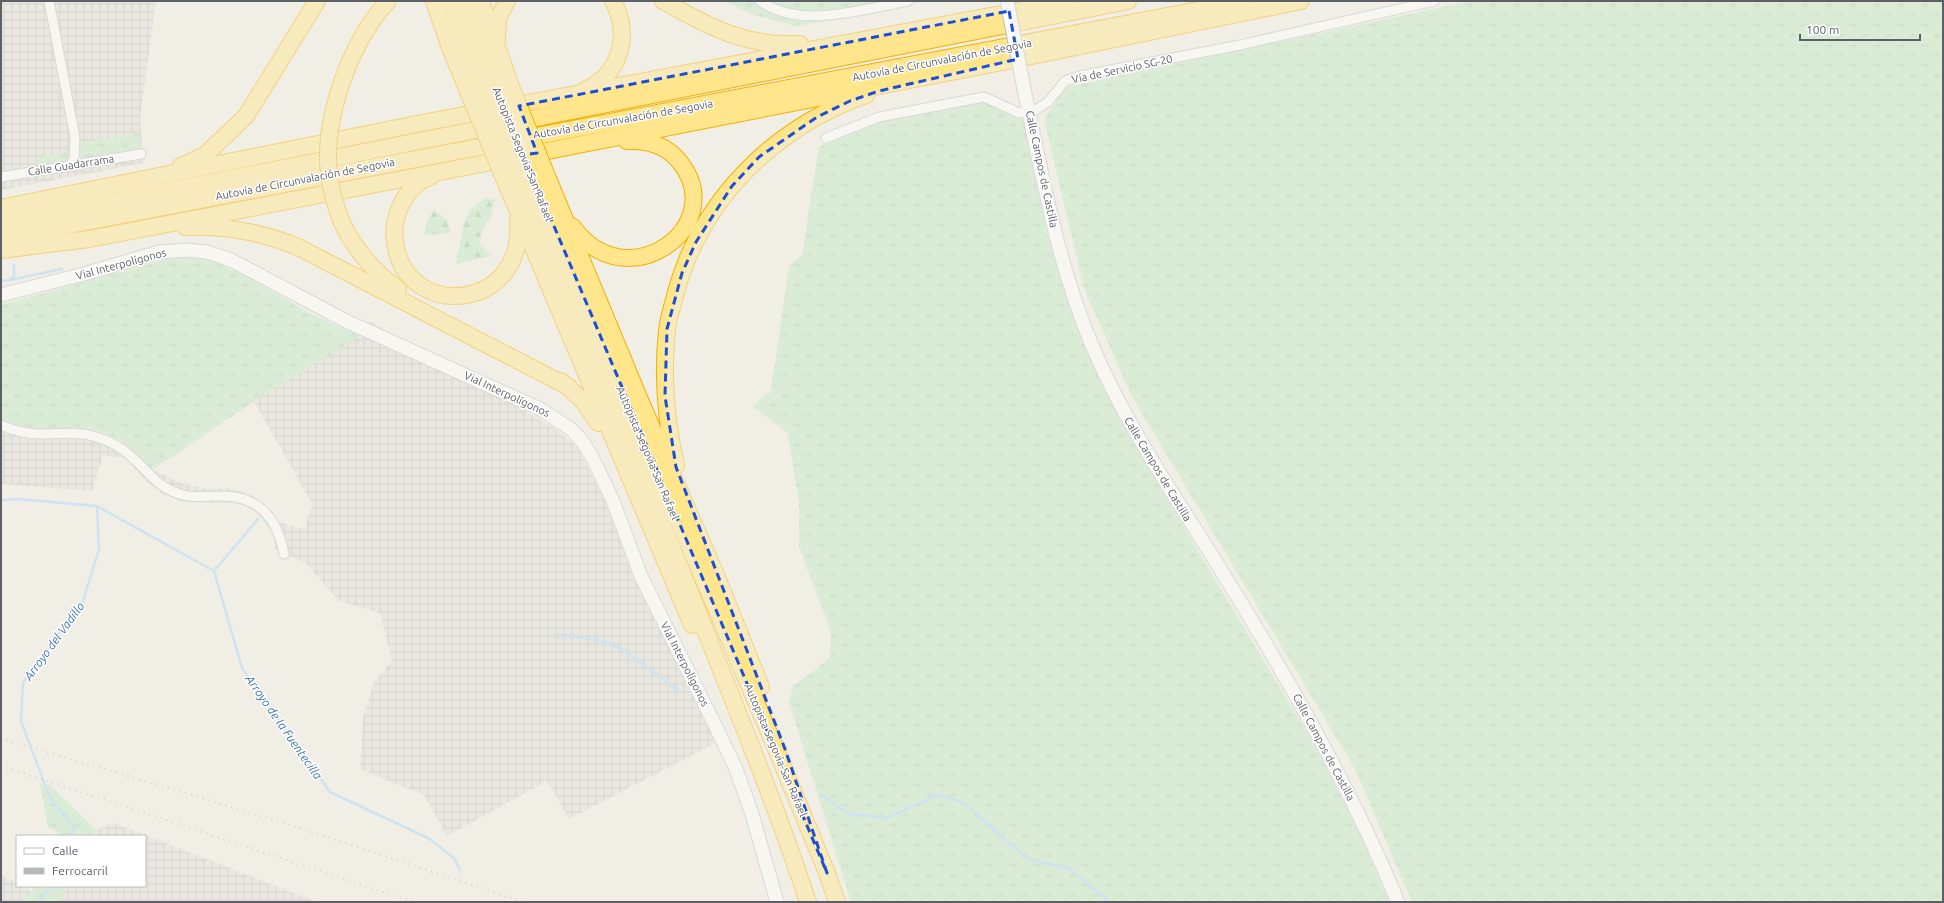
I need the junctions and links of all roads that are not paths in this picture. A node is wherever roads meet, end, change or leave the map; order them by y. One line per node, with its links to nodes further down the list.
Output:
1 (49, 1): 28 (street)
2 (317, 1): 33 (highway)
3 (388, 1): 40 (highway, bridge)
4 (434, 1): 22 (highway)
5 (451, 1): 22 (highway, Autopista Segovia-San Rafael)
6 (466, 1): 22 (highway, Autopista Segovia-San Rafael)
7 (481, 1): 21 (highway)
8 (507, 1): 21 (highway)
9 (613, 1): 23 (highway)
10 (663, 1): 19 (highway)
11 (760, 1): 12 (street)
12 (908, 1)
13 (1007, 1): 24 (main road, Calle Campos de Castilla, bridge)
14 (1070, 1): 19 (highway)
15 (1128, 1): 35 (highway, Autovía de Circunvalación de Segovia)
16 (1246, 1): 37 (highway, Autovía de Circunvalación de Segovia)
17 (1301, 1): 20 (highway)
18 (1434, 1): 24 (street, Vía de Servicio SG-20)
19 (885, 36): 23 (highway)
20 (996, 63): 26 (highway); 44 (highway)
21 (503, 65): 22 (highway)
22 (489, 89): 31 (highway, Autopista Segovia-San Rafael, bridge); 31 (highway, bridge)
23 (551, 100): 33 (highway)
24 (1029, 111): 25 (street); 50 (main road, Calle Campos de Castilla)
25 (826, 138)
26 (580, 144): 29 (highway); 32 (highway)
27 (141, 154): 28 (street, Calle Guadarrama)
28 (71, 164): 30 (street, Calle Guadarrama)
29 (455, 169): 31 (highway); 36 (highway)
30 (1, 177)
31 (530, 188): 32 (highway); 42 (highway); 45 (highway, Autopista Segovia-San Rafael); 46 (highway, Autopista Segovia-San Rafael)
32 (557, 200): 44 (highway)
33 (36, 201): 34 (highway)
34 (1, 208)
35 (1, 224)
36 (142, 229): 38 (highway); 40 (highway)
37 (1, 238)
38 (1, 250)
39 (1, 295): 47 (main road, Vial Interpolígonos)
40 (569, 388): 42 (highway)
41 (1, 425): 43 (street)
42 (644, 513): 45 (highway)
43 (284, 554)
44 (719, 582): 46 (highway)
45 (798, 873): 48 (highway, Autopista Segovia-San Rafael)
46 (827, 873): 49 (highway, Autopista Segovia-San Rafael)
47 (777, 902)
48 (808, 902)
49 (837, 902)
50 (1398, 902)

